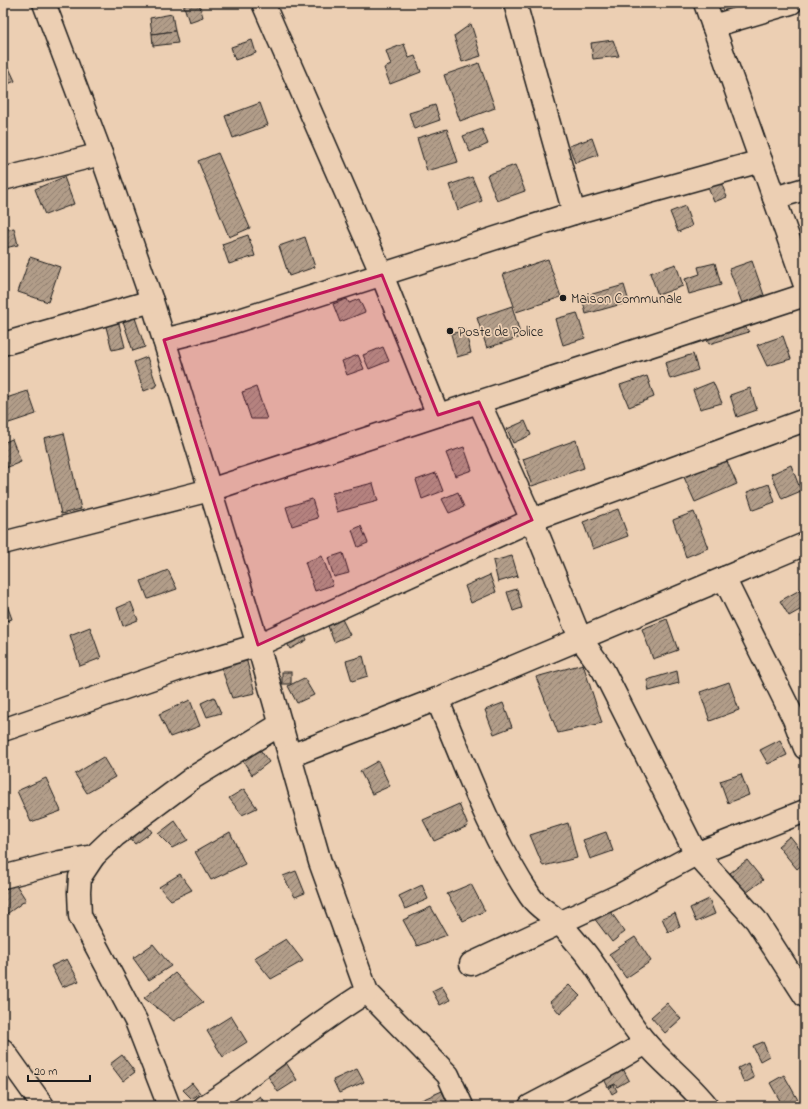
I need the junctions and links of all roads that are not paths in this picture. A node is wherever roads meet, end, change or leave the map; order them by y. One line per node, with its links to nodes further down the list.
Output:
1 (44, 3): 7 (street)
2 (263, 3): 13 (street)
3 (515, 3): 12 (street)
4 (705, 3): 6 (street)
5 (791, 3): 6 (street)
6 (713, 26): 8 (street)
7 (101, 154): 9 (street); 16 (street)
8 (761, 161): 11 (street); 12 (street)
9 (3, 179)
10 (805, 189): 11 (street)
11 (774, 198): 14 (street)
12 (574, 213): 13 (street)
13 (382, 275): 17 (street); 20 (street)
14 (805, 285)
15 (805, 295): 19 (street)
16 (152, 301): 17 (street); 18 (street)
17 (164, 340): 22 (street)
18 (3, 344)
19 (479, 402): 20 (street); 23 (street)
20 (438, 415): 22 (street)
21 (805, 420): 23 (street)
22 (210, 490): 24 (street); 28 (street)
23 (532, 520): 27 (street); 28 (street)
24 (3, 543)
25 (805, 544): 26 (street)
26 (724, 578): 27 (street); 32 (street)
27 (580, 638): 29 (street); 35 (street)
28 (258, 645): 30 (street); 31 (street)
29 (437, 699): 33 (street); 38 (street)
30 (281, 724): 33 (street); 36 (street)
31 (3, 730)
32 (805, 748)
33 (290, 756): 40 (street)
34 (805, 811): 35 (street)
35 (696, 854): 38 (street); 41 (street)
36 (94, 856): 37 (street); 45 (street)
37 (3, 877)
38 (560, 923): 39 (street); 42 (street)
39 (471, 964)
40 (367, 992): 46 (street); 47 (street)
41 (805, 996)
42 (646, 1043): 48 (street); 49 (street)
43 (3, 1050): 44 (street)
44 (43, 1106)
45 (169, 1106)
46 (205, 1106)
47 (462, 1106)
48 (530, 1106)
49 (707, 1106)

